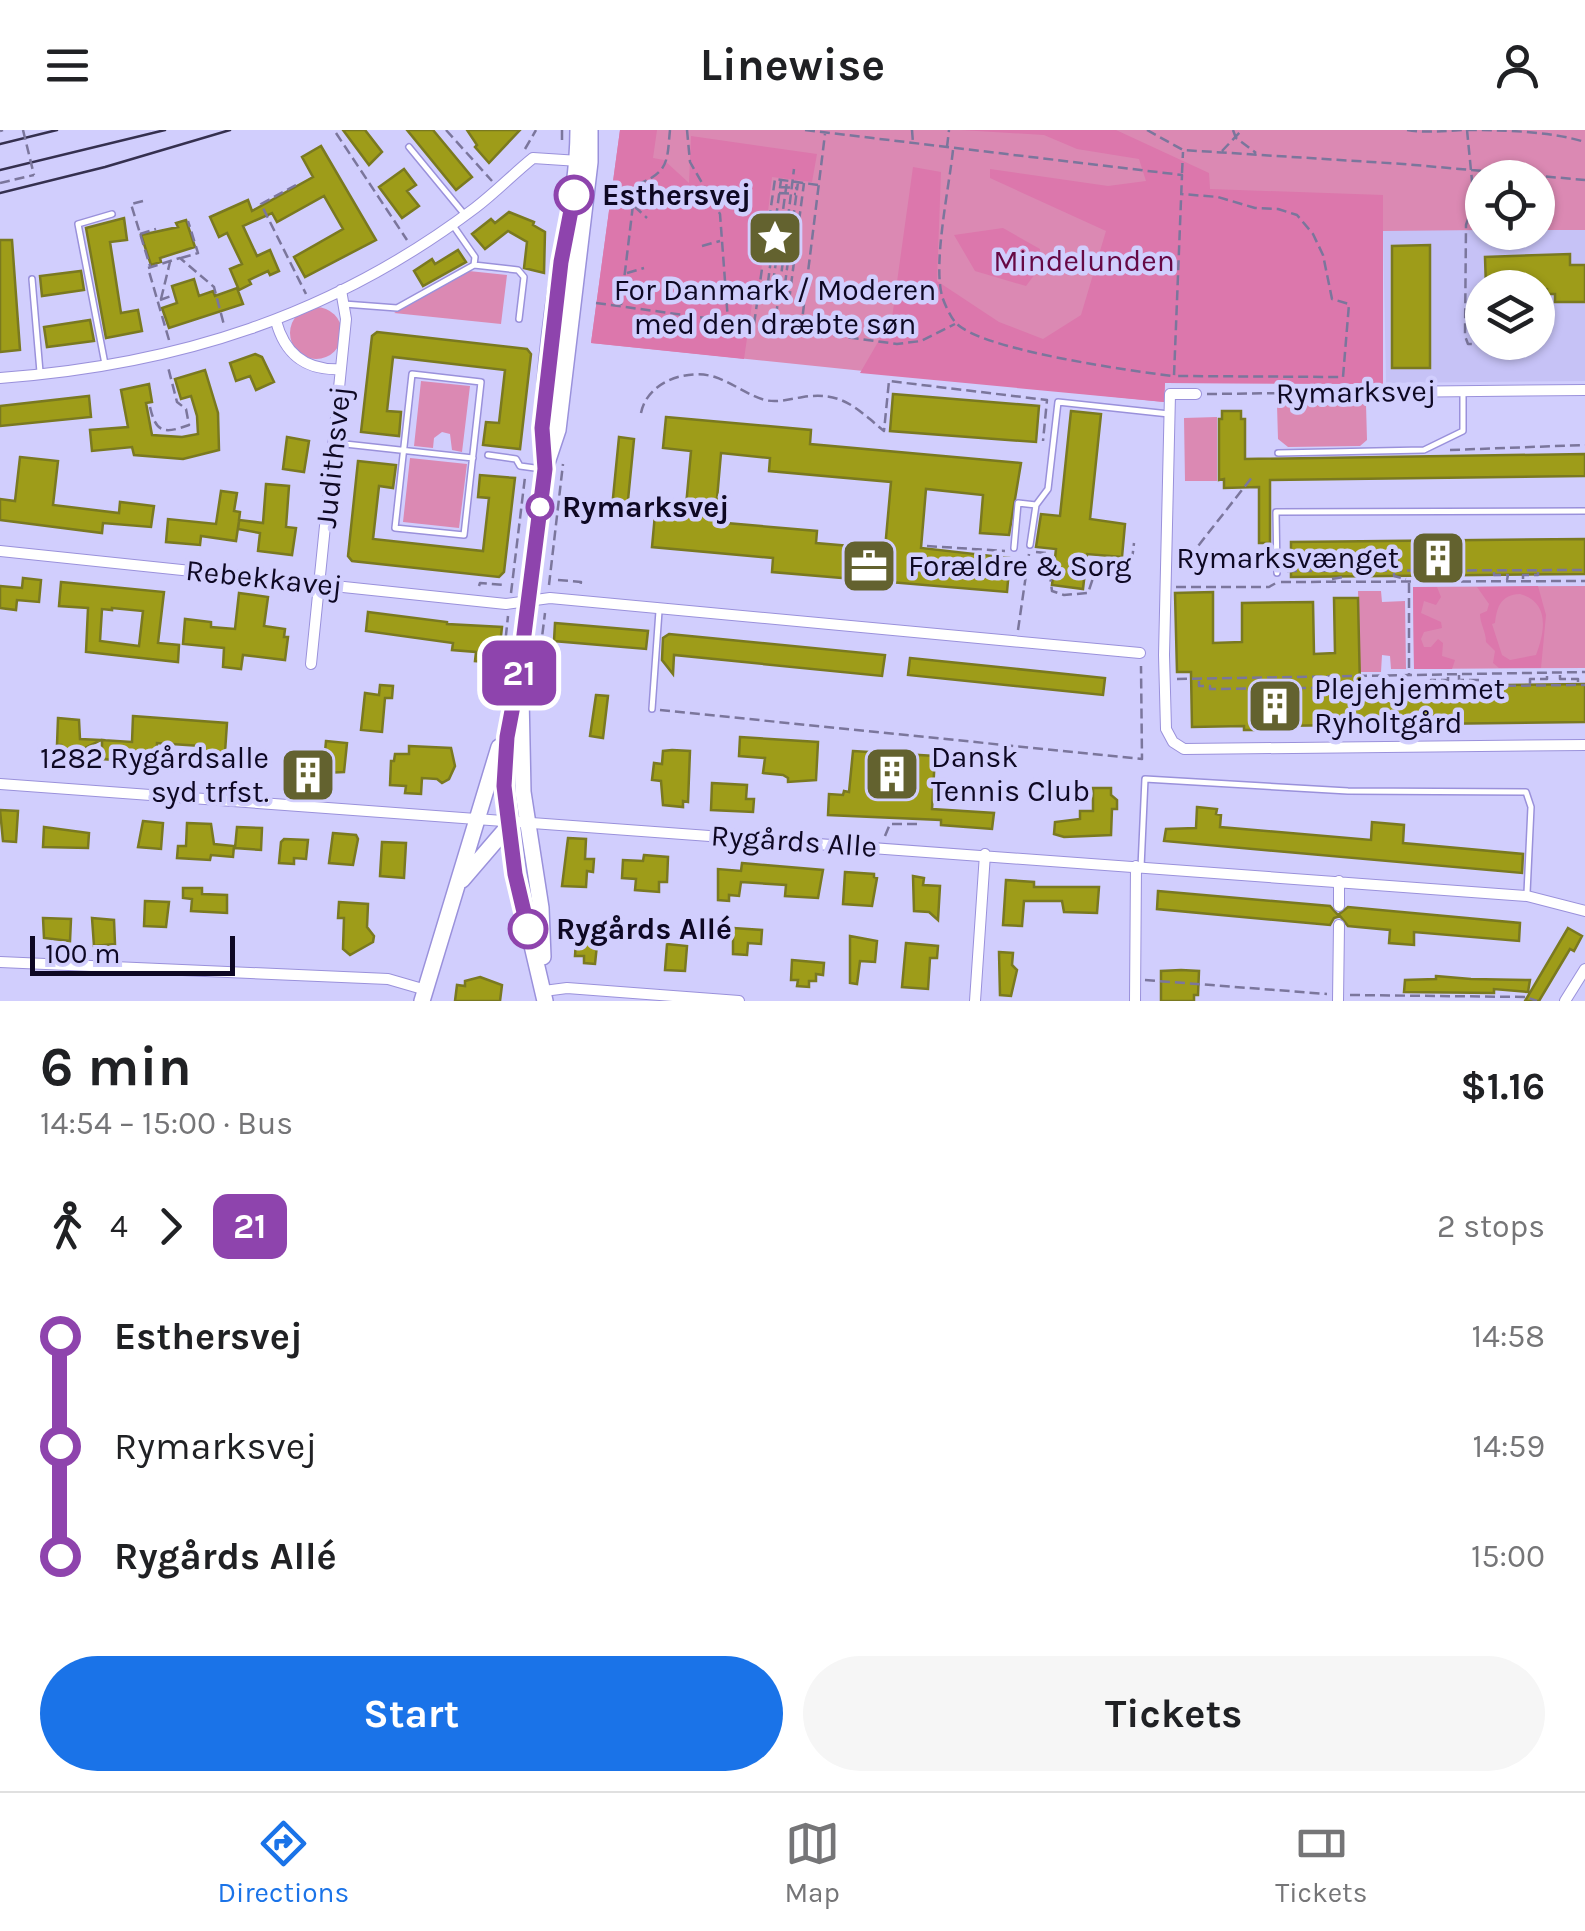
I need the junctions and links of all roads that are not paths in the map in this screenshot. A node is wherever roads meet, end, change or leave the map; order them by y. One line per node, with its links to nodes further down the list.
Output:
1 (578, 130): 4 (street)
2 (590, 130): 4 (street)
3 (409, 147): 6 (lane)
4 (584, 162): 6 (street); 28 (street)
5 (112, 214): 14 (lane)
6 (464, 215): 7 (street)
7 (452, 224): 8 (lane); 10 (street)
8 (474, 265): 11 (lane); 12 (lane)
9 (32, 279): 16 (lane)
10 (342, 290): 11 (street, Judithsvej); 13 (street)
11 (344, 304): 15 (street, Judithsvej)
12 (519, 319)
13 (276, 321): 14 (street); 15 (street, Judithsvej)
14 (106, 367): 16 (street)
15 (342, 369): 23 (street, Judithsvej)
16 (40, 375): 17 (street)
17 (0, 378)
18 (1585, 390): 19 (street, Rymarksvej)
19 (1463, 391): 20 (street, Rymarksvej); 25 (lane)
20 (1383, 392)
21 (1196, 394): 22 (street)
22 (1169, 414): 29 (lane); 42 (street)
23 (333, 443): 24 (lane); 35 (street, Judithsvej)
24 (404, 450): 27 (lane); 27 (lane); 27 (lane)
25 (1278, 453)
26 (488, 455): 28 (lane)
27 (472, 458)
28 (545, 469): 36 (street)
29 (1036, 504): 31 (lane); 32 (lane)
30 (1585, 510): 34 (lane)
31 (1014, 548)
32 (1030, 548)
33 (0, 551): 35 (street, Rebekkavej)
34 (1277, 574)
35 (320, 584): 36 (street, Rebekkavej); 39 (street, Judithsvej)
36 (528, 601): 37 (street); 40 (street)
37 (660, 608): 38 (street); 41 (lane)
38 (1140, 653)
39 (311, 664)
40 (519, 674): 44 (street); 45 (street); 45 (street)
41 (652, 709)
42 (1585, 745)
43 (0, 784): 44 (street, Rygårds Alle)
44 (476, 818): 45 (street, Rygårds Alle); 49 (street)
45 (514, 822): 46 (street, Rygårds Alle); 49 (street); 57 (street)
46 (985, 854): 47 (street, Rygårds Alle); 59 (street)
47 (1138, 866): 48 (street, Rygårds Alle); 50 (lane); 60 (street)
48 (1340, 881): 50 (street, Rygårds Alle); 51 (street)
49 (457, 886): 56 (street)
50 (1526, 896): 52 (street, Rygårds Alle)
51 (1339, 906)
52 (1585, 912)
53 (1338, 926): 61 (street)
54 (0, 962): 56 (street)
55 (1585, 969): 62 (street)
56 (424, 996)
57 (544, 996): 58 (street)
58 (740, 1001)
59 (975, 1001)
60 (1135, 1001)
61 (1338, 1001)
62 (1565, 1001)

